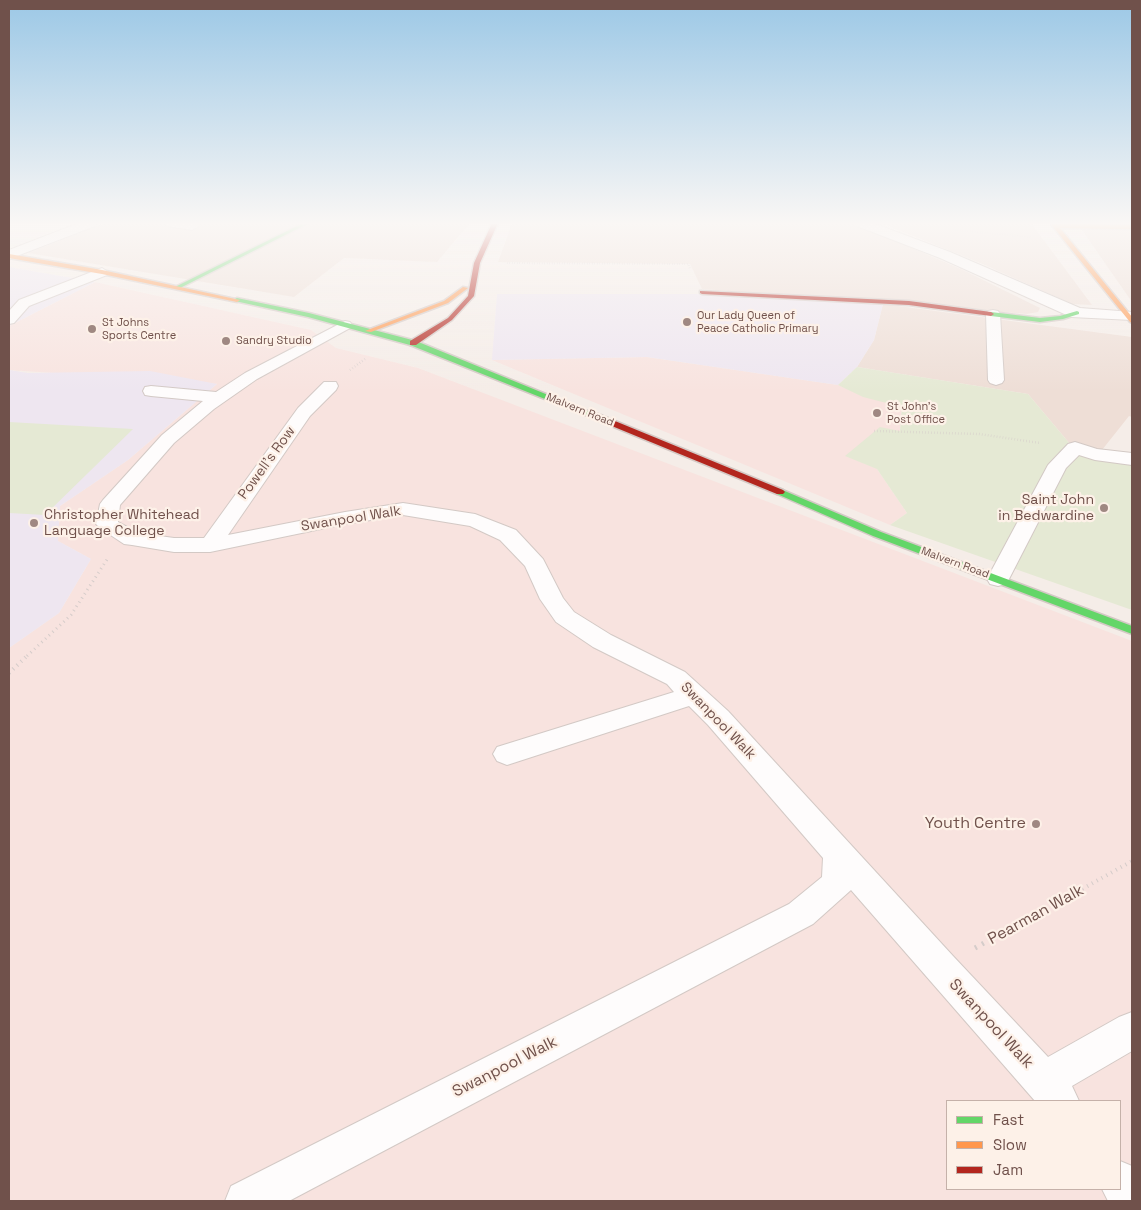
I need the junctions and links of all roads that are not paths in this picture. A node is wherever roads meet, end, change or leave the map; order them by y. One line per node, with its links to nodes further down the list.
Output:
1 (83, 279): 10 (lane)
2 (137, 279): 7 (main road, Malvern Road)
3 (195, 279): 7 (main road)
4 (1003, 279): 11 (street)
5 (1098, 279): 13 (main road)
6 (472, 282): 16 (main road); 17 (main road)
7 (178, 288): 15 (main road, Malvern Road)
8 (702, 292): 12 (main road)
9 (9, 300): 10 (lane)
10 (24, 303): 14 (lane)
11 (1077, 312): 12 (main road); 13 (street)
12 (993, 314): 18 (lane)
13 (1130, 319)
14 (9, 320)
15 (345, 325): 16 (main road, Malvern Road); 21 (lane, Swanpool Walk)
16 (369, 331): 17 (main road, Malvern Road)
17 (413, 343): 24 (main road, Malvern Road)
18 (996, 380)
19 (330, 386): 23 (lane, Powell's Row)
20 (151, 391): 21 (lane)
21 (219, 397): 23 (lane, Swanpool Walk)
22 (1132, 459): 24 (lane)
23 (210, 545): 26 (lane, Swanpool Walk)
24 (998, 579): 25 (main road, Malvern Road)
25 (1132, 630)
26 (694, 694): 27 (lane); 28 (lane, Swanpool Walk)
27 (507, 754)
28 (839, 853): 30 (lane, Swanpool Walk); 33 (lane, Swanpool Walk)
29 (1132, 1030): 30 (lane)
30 (1052, 1091)
31 (1121, 1183): 32 (lane)
32 (1132, 1199)
33 (246, 1201)

